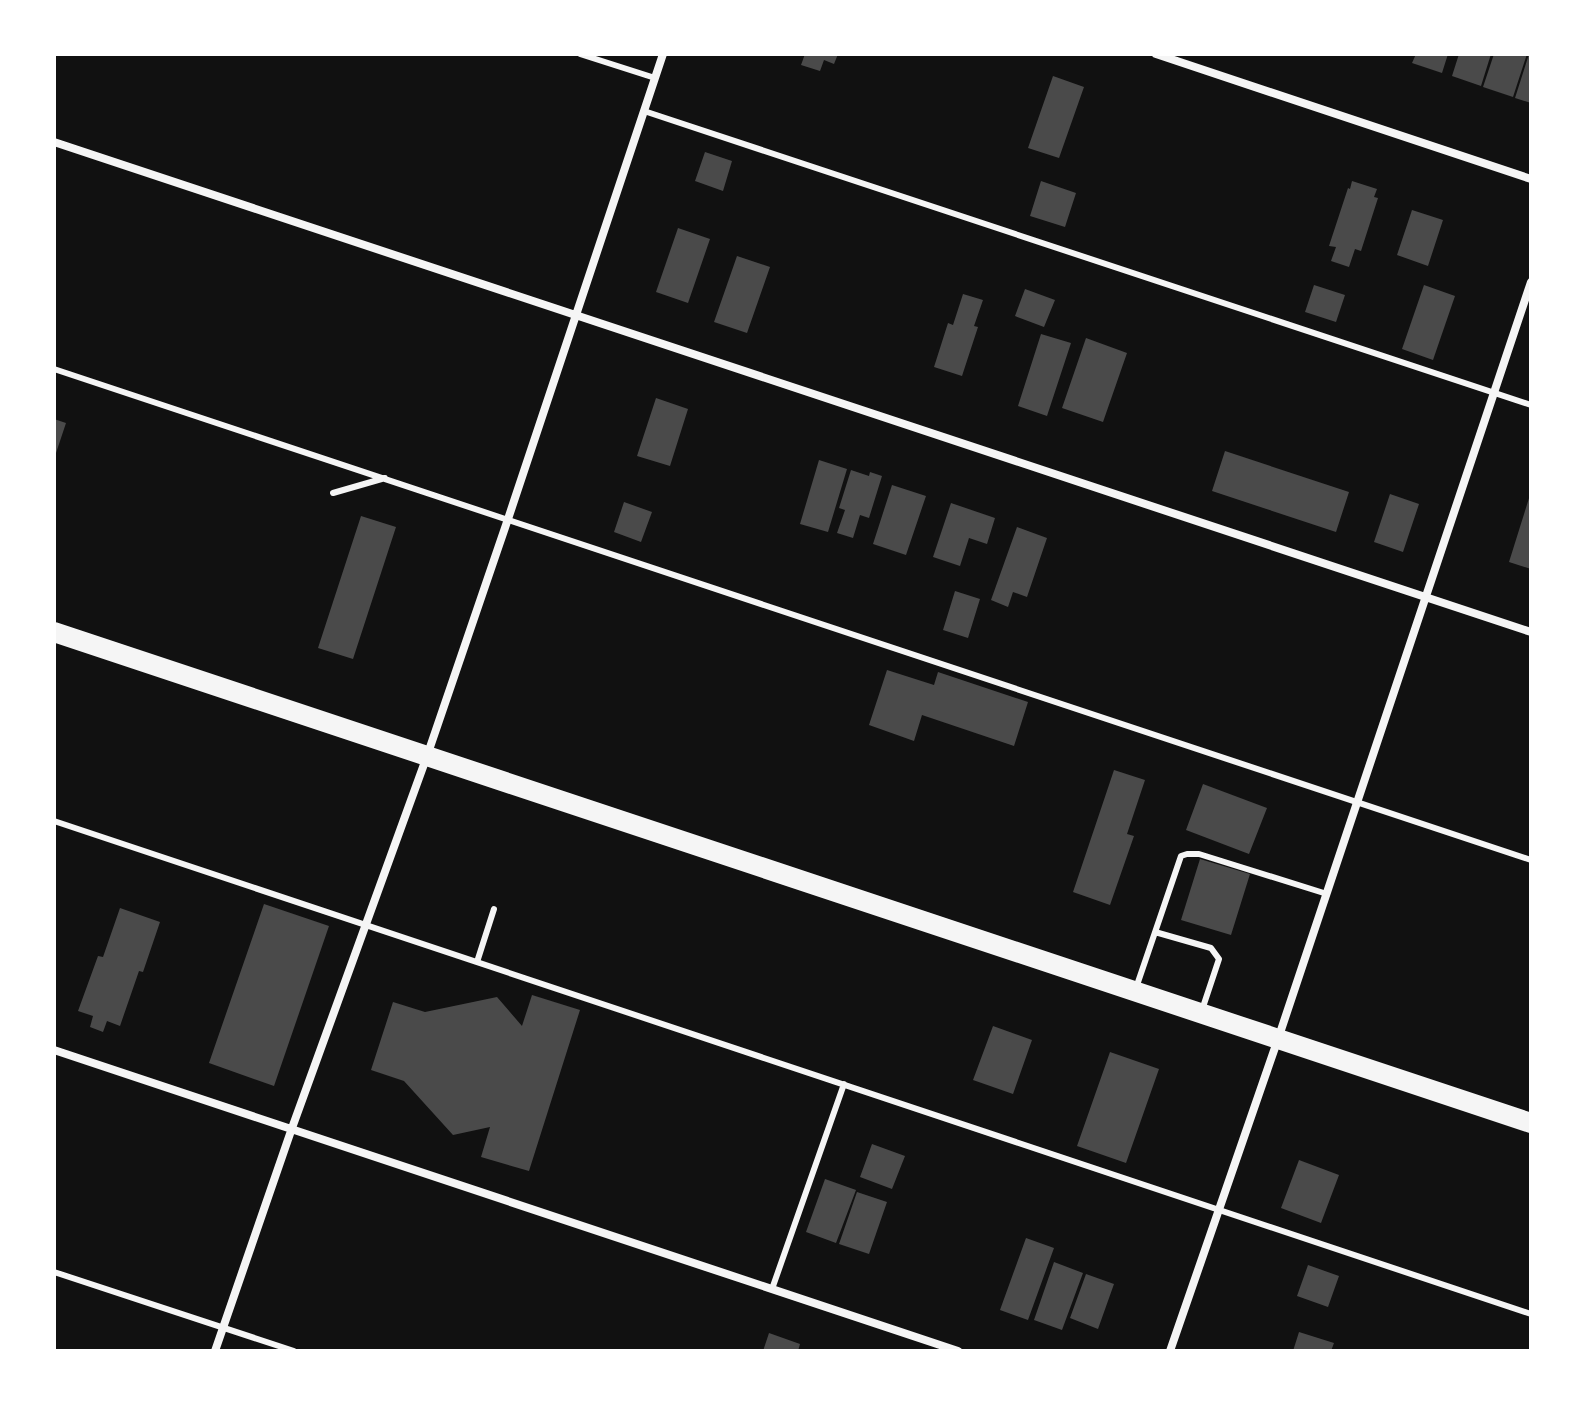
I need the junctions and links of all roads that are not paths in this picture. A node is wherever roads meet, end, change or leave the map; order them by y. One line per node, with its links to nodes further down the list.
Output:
1 (580, 54): 4 (lane)
2 (663, 54): 4 (street)
3 (1156, 54): 7 (street)
4 (655, 78): 5 (street)
5 (644, 111): 9 (street); 11 (lane)
6 (54, 142): 9 (street)
7 (1531, 179)
8 (1531, 282): 11 (street)
9 (575, 315): 15 (street); 16 (street)
10 (54, 369): 13 (lane)
11 (1494, 393): 12 (lane); 16 (street)
12 (1531, 405)
13 (385, 478): 14 (lane); 15 (lane)
14 (333, 493)
15 (508, 519): 19 (street); 20 (lane)
16 (1425, 598): 18 (street); 20 (street)
17 (54, 632): 19 (main road)
18 (1531, 632)
19 (427, 756): 25 (street); 28 (main road)
20 (1358, 802): 22 (lane); 23 (street)
21 (54, 821): 25 (lane)
22 (1531, 860)
23 (1327, 894): 26 (lane); 30 (street)
24 (494, 909): 27 (lane)
25 (366, 925): 27 (lane); 34 (street)
26 (1155, 932): 28 (lane); 29 (lane)
27 (477, 962): 32 (lane)
28 (1135, 991): 29 (main road)
29 (1201, 1013): 30 (main road)
30 (1278, 1039): 33 (main road); 35 (street)
31 (54, 1050): 34 (street)
32 (844, 1084): 35 (lane); 37 (lane)
33 (1531, 1123)
34 (292, 1128): 37 (street); 39 (street)
35 (1218, 1210): 38 (lane); 43 (street)
36 (54, 1272): 39 (lane)
37 (772, 1289): 42 (street)
38 (1531, 1314)
39 (223, 1327): 40 (street); 41 (lane)
40 (215, 1351)
41 (294, 1351)
42 (958, 1351)
43 (1170, 1351)

